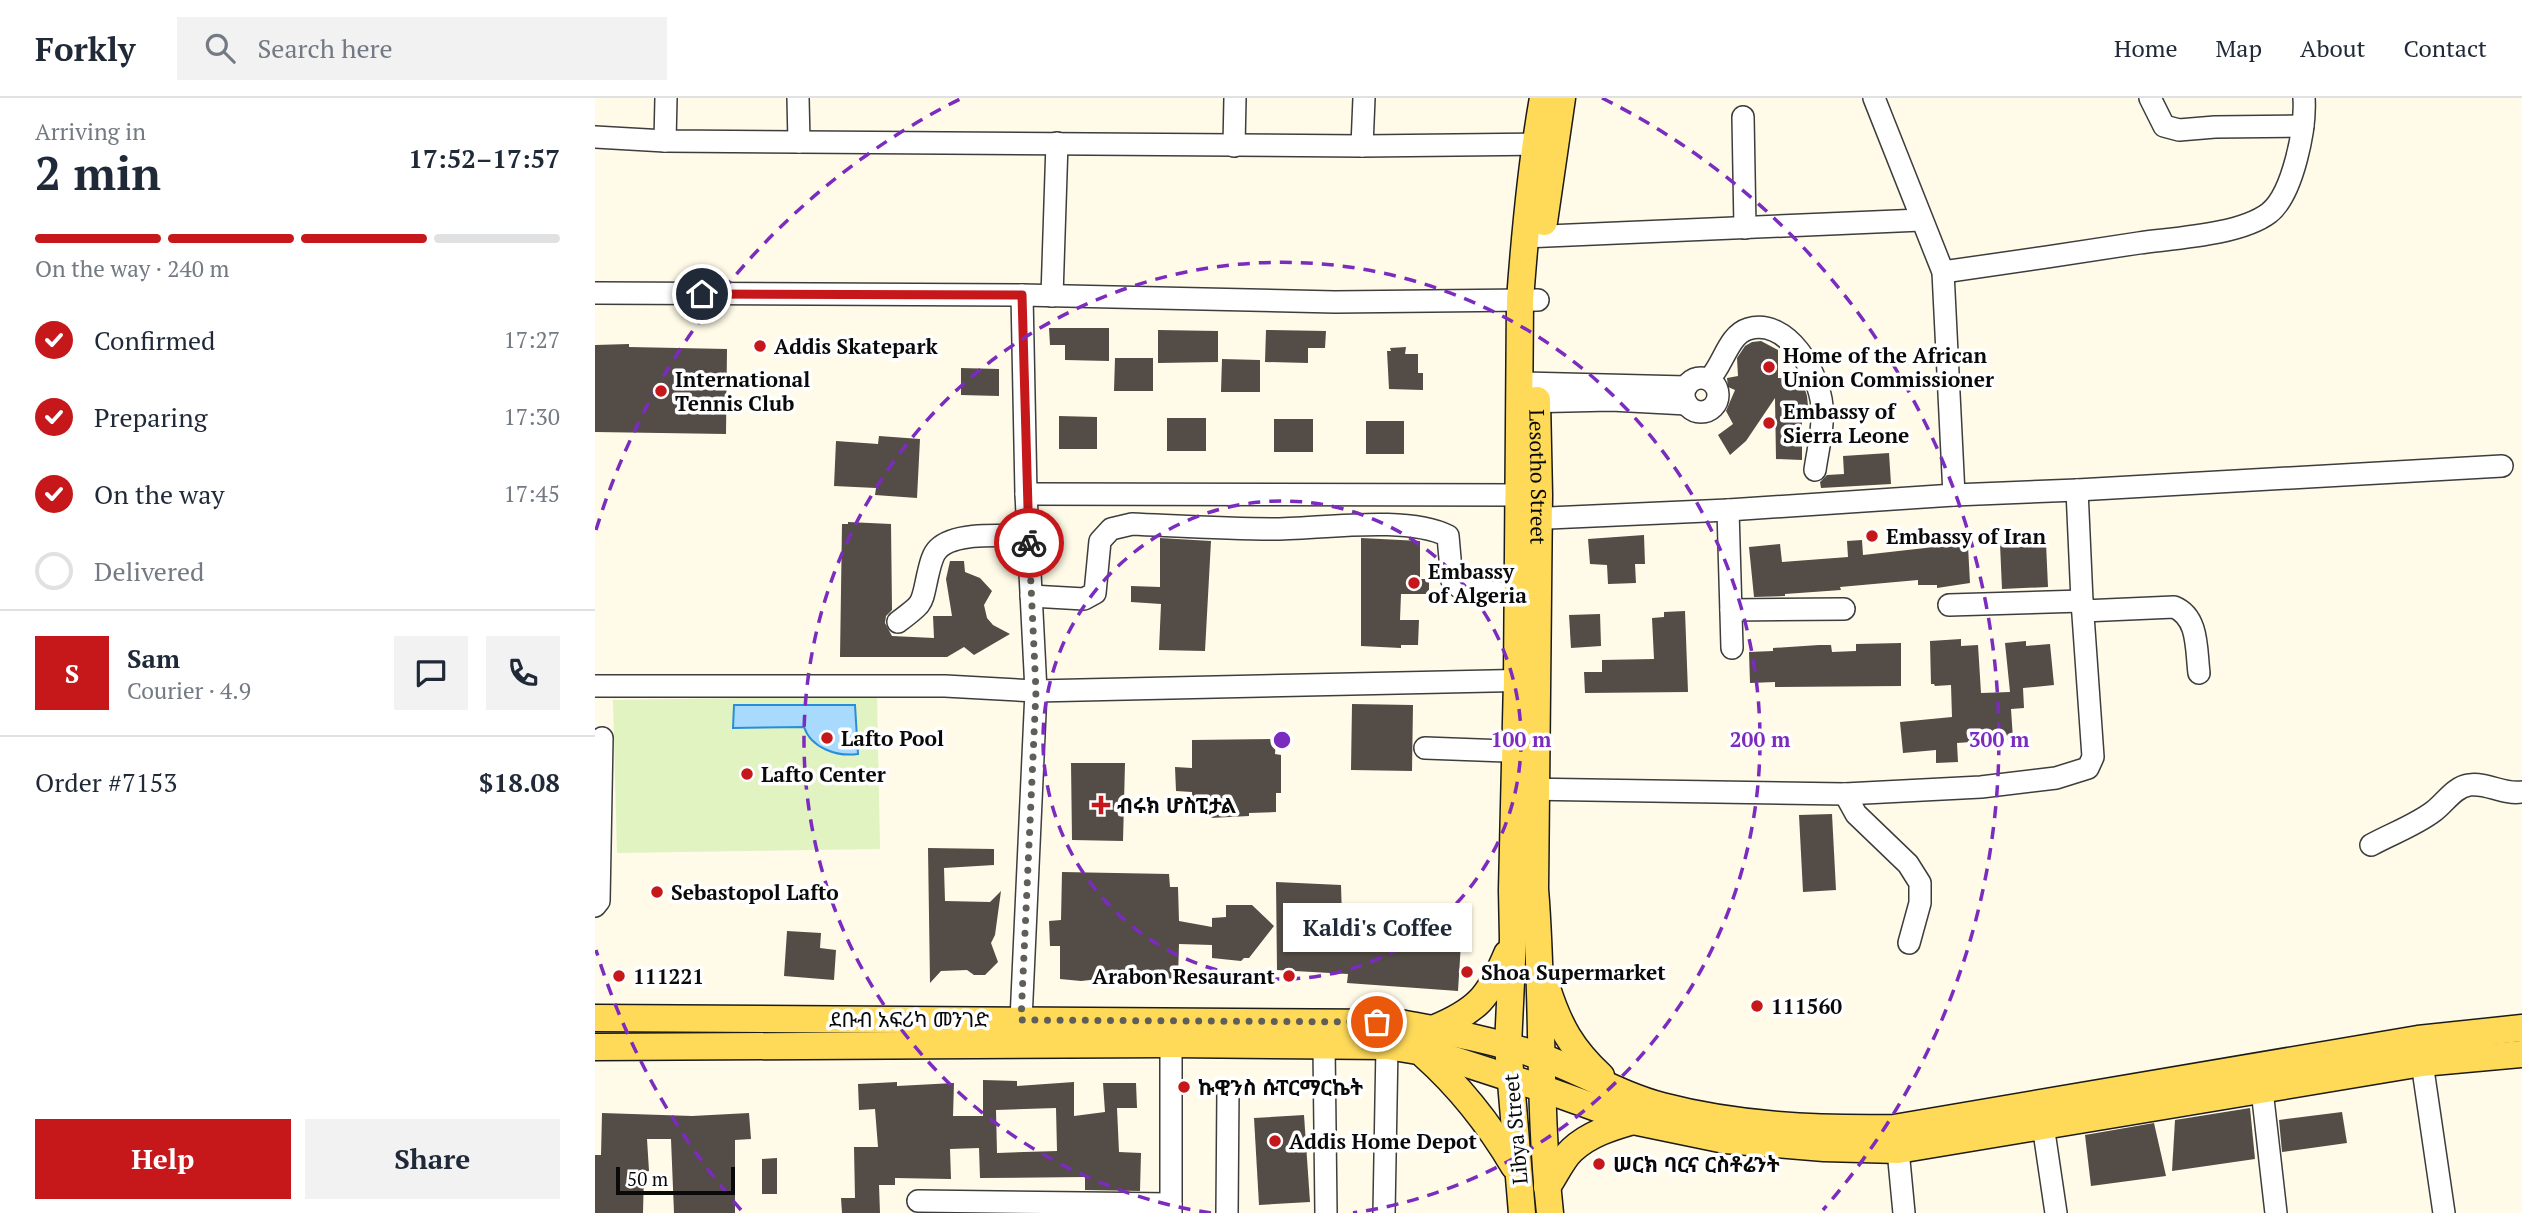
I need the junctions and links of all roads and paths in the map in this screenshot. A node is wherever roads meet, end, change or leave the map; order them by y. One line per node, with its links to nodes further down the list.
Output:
1 (666, 98): 13 (street)
2 (799, 98): 14 (street)
3 (1235, 98): 17 (street)
4 (1364, 98): 18 (street)
5 (1543, 98): 16 (main road, Lesotho Street)
6 (1562, 98): 16 (main road, Lesotho Street)
7 (1874, 98): 19 (street)
8 (2150, 98): 11 (street)
9 (2304, 98): 11 (street)
10 (1743, 117): 20 (street)
11 (2303, 126): 22 (street)
12 (595, 137): 13 (street)
13 (665, 141): 14 (street)
14 (799, 142): 15 (street)
15 (1057, 143): 17 (street); 25 (street)
16 (1545, 143): 18 (street); 21 (main road, Lesotho Street)
17 (1234, 146): 18 (street)
18 (1362, 146)
19 (1921, 220): 20 (street); 22 (street)
20 (1745, 228): 21 (street)
21 (1533, 237): 26 (main road, Lesotho Street)
22 (1943, 272): 34 (street)
23 (595, 293): 24 (street)
24 (1022, 295): 25 (street); 33 (street)
25 (1052, 296): 26 (street)
26 (1529, 300): 28 (main road, Lesotho Street)
27 (1709, 379): 29 (street); 29 (street); 31 (street)
28 (1528, 392): 29 (street); 35 (main road, Lesotho Street)
29 (1687, 396)
30 (2502, 466): 32 (street)
31 (1815, 470)
32 (2077, 490): 34 (street); 41 (street)
33 (1026, 494): 35 (street); 37 (street)
34 (1954, 495): 36 (street)
35 (1528, 507): 36 (street); 38 (main road, Lesotho Street)
36 (1728, 510): 43 (street)
37 (1028, 536): 39 (street); 44 (street)
38 (1528, 595): 39 (street); 47 (main road, Lesotho Street)
39 (1031, 596): 49 (street)
40 (1949, 605): 41 (street)
41 (2082, 606): 46 (street); 55 (street)
42 (1844, 609): 43 (street)
43 (1731, 610): 45 (street)
44 (898, 622)
45 (1733, 648)
46 (2200, 673)
47 (1527, 680): 49 (street); 52 (main road, Lesotho Street)
48 (595, 686): 49 (street)
49 (1036, 691): 62 (street)
50 (602, 738): 57 (street)
51 (1425, 748): 52 (street)
52 (1525, 752): 53 (main road, Lesotho Street)
53 (1525, 789): 55 (street); 58 (main road, Lesotho Street); 60 (main road, Lesotho Street)
54 (2522, 792): 56 (street)
55 (1845, 794): 59 (street)
56 (2371, 845)
57 (595, 906)
58 (1513, 939): 65 (main road); 68 (main road, Lesotho Street)
59 (1909, 943)
60 (1540, 968): 72 (main road, Lesotho Street); 74 (main road)
61 (595, 1018): 62 (main road, ደቡብ አፍሪካ መንገድ)
62 (1021, 1020): 64 (main road, ደቡብ አፍሪካ መንገድ)
63 (2522, 1028): 70 (main road)
64 (1170, 1032): 65 (main road, ደቡብ አፍሪካ መንገድ); 66 (main road, ደቡብ አፍሪካ መንገድ); 69 (main road, ደቡብ አፍሪካ መንገድ); 84 (street)
65 (1427, 1040): 67 (main road, ደቡብ አፍሪካ መንገድ); 68 (main road); 73 (main road); 81 (main road)
66 (1324, 1046): 67 (main road, ደቡብ አፍሪካ መንገድ); 86 (street)
67 (1387, 1046): 87 (street)
68 (1508, 1046): 72 (main road); 73 (main road, Libya Street)
69 (595, 1047)
70 (2420, 1051): 71 (main road); 74 (main road); 76 (main road); 92 (street)
71 (2522, 1054)
72 (1541, 1057): 74 (main road); 77 (main road, Lesotho Street)
73 (1511, 1080): 77 (main road); 81 (main road, Libya Street)
74 (1609, 1085)
75 (1228, 1088): 85 (street)
76 (2262, 1090): 79 (main road); 91 (street)
77 (1541, 1098): 78 (main road); 82 (main road, Libya Street)
78 (1633, 1121): 80 (main road); 82 (main road)
79 (2043, 1125): 80 (main road); 90 (street)
80 (1898, 1150): 89 (street)
81 (1518, 1172): 88 (main road, Libya Street)
82 (1548, 1200)
83 (918, 1201): 84 (street)
84 (1171, 1208)
85 (1227, 1213)
86 (1326, 1213)
87 (1384, 1213)
88 (1522, 1213)
89 (1905, 1213)
90 (2056, 1213)
91 (2276, 1213)
92 (2444, 1213)

